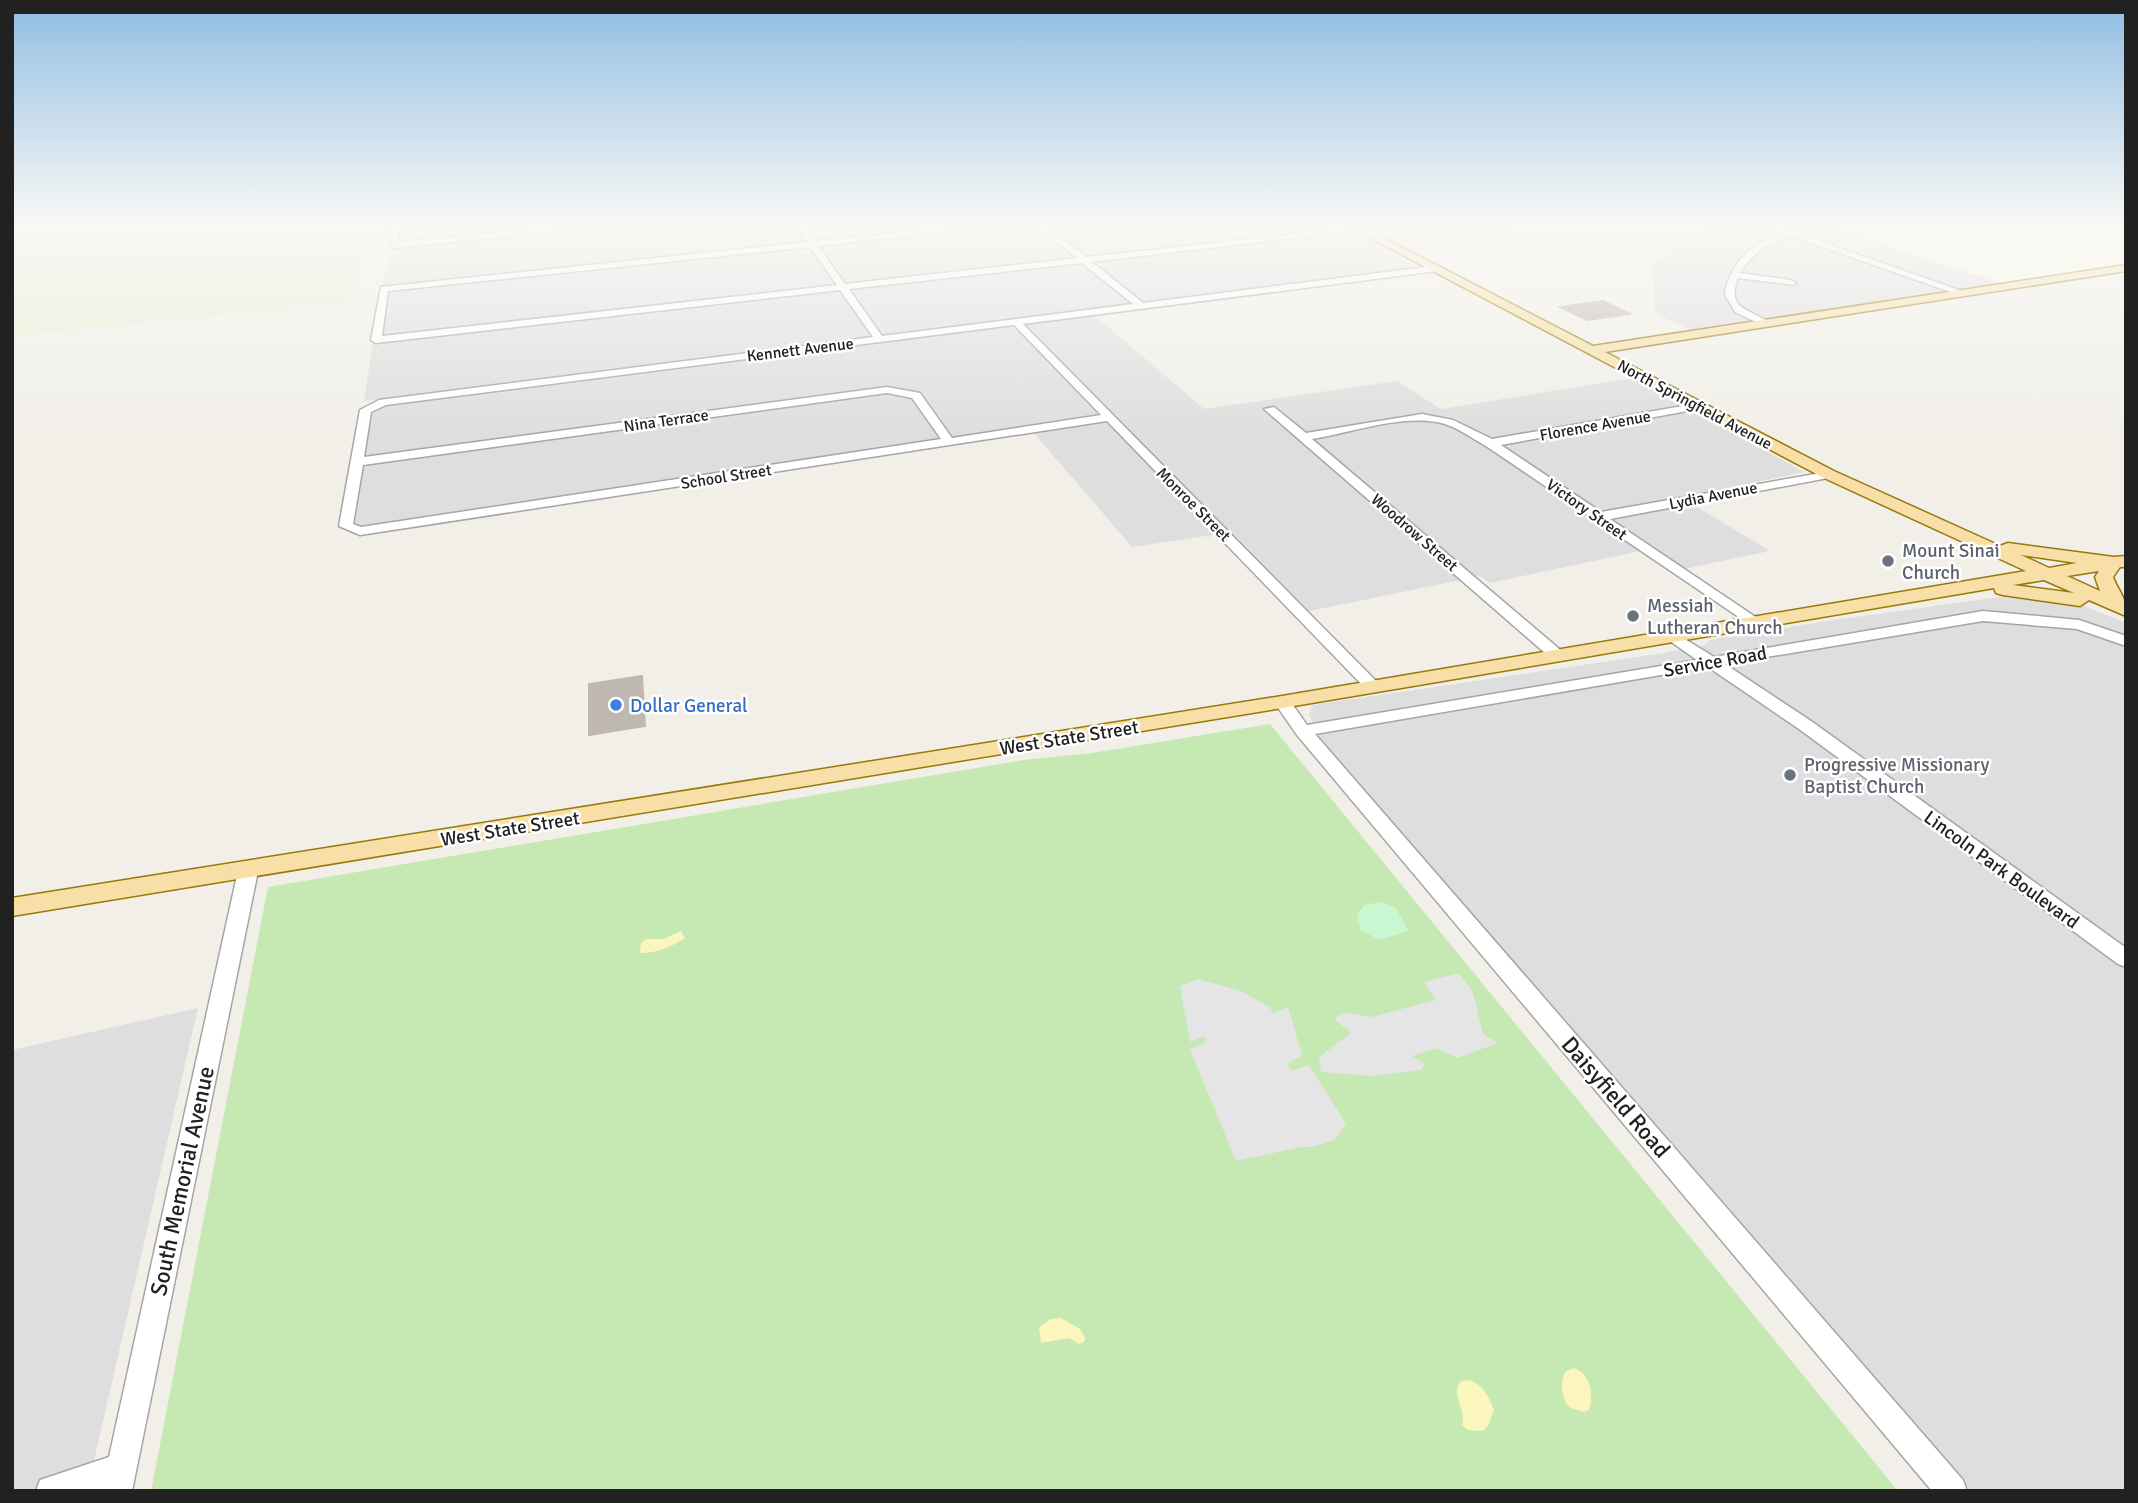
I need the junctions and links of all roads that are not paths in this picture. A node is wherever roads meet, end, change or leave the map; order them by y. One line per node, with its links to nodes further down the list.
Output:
1 (383, 294): 2 (street)
2 (779, 294)
3 (847, 294): 12 (street)
4 (1127, 294): 9 (street)
5 (1229, 294): 9 (street, Kennett Avenue)
6 (1483, 294): 13 (main road, North Springfield Avenue)
7 (1728, 294): 11 (street)
8 (1955, 294): 11 (main road)
9 (1140, 305): 10 (street, Kennett Avenue)
10 (1014, 321): 12 (street, Kennett Avenue); 16 (street, Monroe Street)
11 (1765, 323): 13 (main road)
12 (879, 339): 20 (street, Kennett Avenue)
13 (1592, 350): 14 (main road, North Springfield Avenue)
14 (1700, 406): 19 (street, Florence Avenue); 21 (main road, North Springfield Avenue)
15 (1270, 409): 17 (street, Woodrow Street)
16 (1107, 418): 18 (street, School Street); 33 (street, Monroe Street)
17 (1305, 437): 19 (street, Victory Street); 31 (street, Woodrow Street)
18 (949, 442): 20 (street, Nina Terrace); 20 (street, School Street)
19 (1490, 443): 22 (street, Victory Street)
20 (357, 462)
21 (1828, 474): 22 (street, Lydia Avenue); 23 (main road, North Springfield Avenue)
22 (1598, 517): 28 (street, Victory Street)
23 (1970, 540): 24 (main road); 25 (main road, North Springfield Avenue); 26 (main road)
24 (2120, 562): 25 (main road, West State Street); 27 (main road)
25 (2045, 574): 26 (main road, West State Street); 27 (main road, North Springfield Avenue)
26 (1965, 587): 27 (main road); 28 (main road, West State Street)
27 (2125, 610)
28 (1752, 621): 29 (main road, West State Street)
29 (1672, 636): 31 (main road, West State Street); 32 (street, Lincoln Park Boulevard)
30 (2126, 641): 32 (street, Service Road)
31 (1558, 656): 33 (main road, West State Street)
32 (1714, 662): 35 (street, Service Road); 38 (street, Lincoln Park Boulevard)
33 (1373, 687): 34 (main road, West State Street)
34 (1282, 702): 35 (street, Daisyfield Road); 36 (main road, West State Street)
35 (1304, 731): 41 (street, Daisyfield Road)
36 (248, 870): 37 (main road, West State Street); 39 (street, South Memorial Avenue)
37 (12, 907)
38 (2126, 958)
39 (119, 1479): 40 (street)
40 (51, 1491)
41 (1952, 1491)

